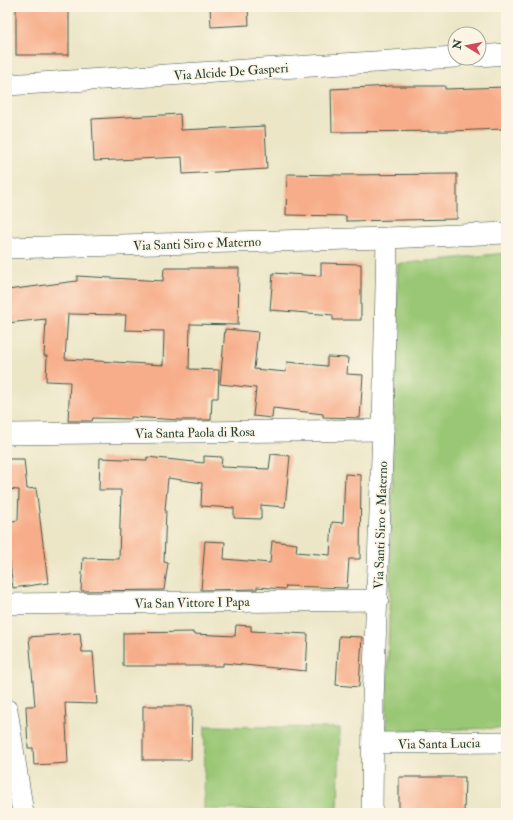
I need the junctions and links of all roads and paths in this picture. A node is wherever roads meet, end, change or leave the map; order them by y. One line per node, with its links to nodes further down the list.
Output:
1 (506, 54): 2 (street)
2 (487, 55)
3 (447, 58): 4 (street, Via Alcide De Gasperi)
4 (7, 85)
5 (506, 233): 6 (street, Via Santi Siro e Materno)
6 (387, 238): 7 (street, Via Santi Siro e Materno); 8 (street, Via Santi Siro e Materno)
7 (7, 248)
8 (383, 430): 9 (street, Via Santa Paola di Rosa); 10 (street, Via Santi Siro e Materno)
9 (7, 434)
10 (378, 600): 11 (street, Via San Vittore I Papa); 14 (street, Via Santi Siro e Materno)
11 (7, 604)
12 (7, 710): 15 (street)
13 (506, 742): 14 (street, Via Santa Lucia)
14 (373, 743): 17 (street, Via Santi Siro e Materno)
15 (10, 757): 16 (street)
16 (23, 813)
17 (372, 813)

